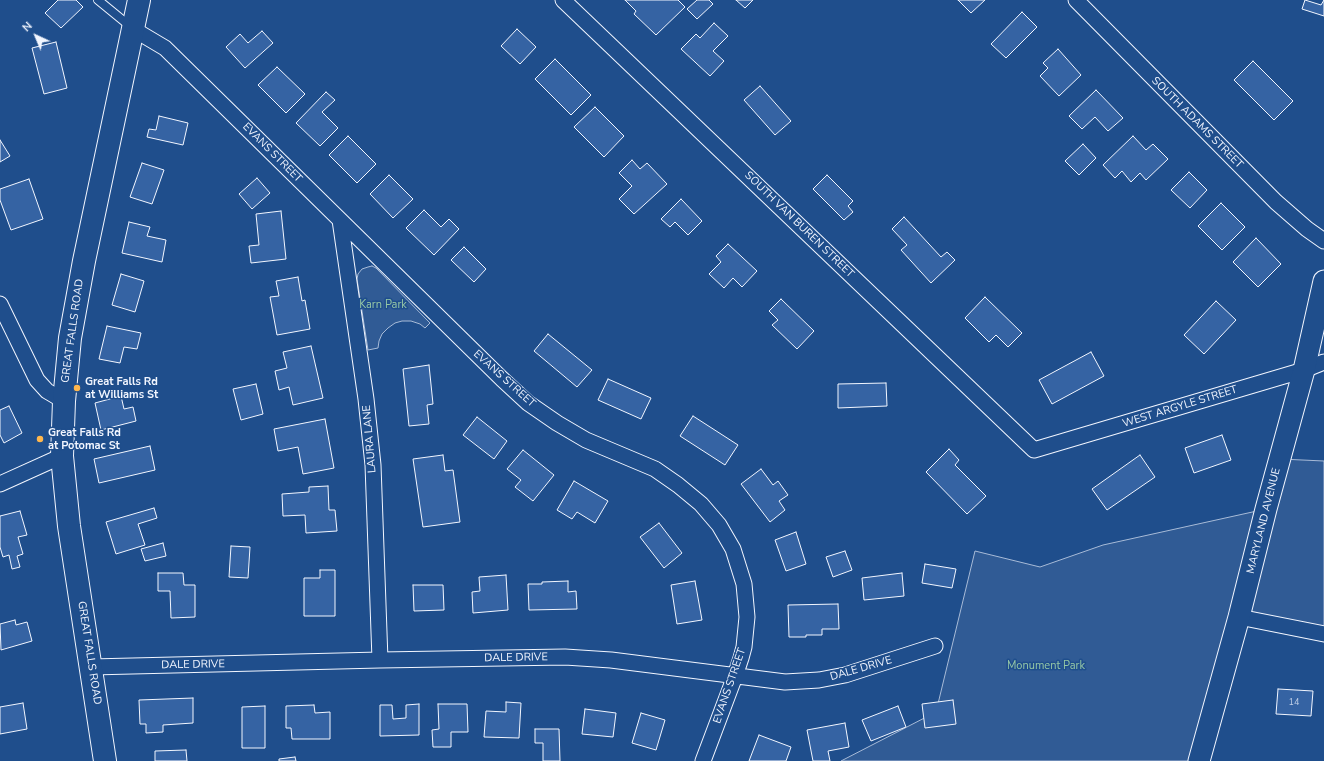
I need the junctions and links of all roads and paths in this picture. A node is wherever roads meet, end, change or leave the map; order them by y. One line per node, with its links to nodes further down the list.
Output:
1 (98, 0): 5 (lane)
2 (139, 0): 5 (main road, GREAT FALLS ROAD)
3 (563, 0): 13 (street, SOUTH VAN BUREN STREET)
4 (1076, 0): 7 (street, SOUTH ADAMS STREET)
5 (133, 29): 6 (street, EVANS STREET); 12 (main road, GREAT FALLS ROAD)
6 (340, 220): 19 (street, LAURA LANE); 21 (street, EVANS STREET)
7 (1324, 241)
8 (1324, 281): 11 (main road, MARYLAND AVENUE)
9 (0, 304): 12 (street)
10 (1324, 362): 11 (street, WEST ARGYLE STREET)
11 (1304, 370): 13 (street, WEST ARGYLE STREET); 16 (main road, MARYLAND AVENUE)
12 (64, 400): 14 (main road, GREAT FALLS ROAD)
13 (1034, 450)
14 (62, 456): 15 (street); 20 (main road, GREAT FALLS ROAD)
15 (0, 484)
16 (1239, 617): 17 (street); 24 (main road, MARYLAND AVENUE)
17 (1324, 634)
18 (935, 646): 21 (street, DALE DRIVE)
19 (380, 660): 20 (street, DALE DRIVE); 21 (street, DALE DRIVE)
20 (91, 667): 22 (main road, GREAT FALLS ROAD)
21 (735, 676): 23 (street, EVANS STREET)
22 (105, 761)
23 (703, 761)
24 (1198, 761)

